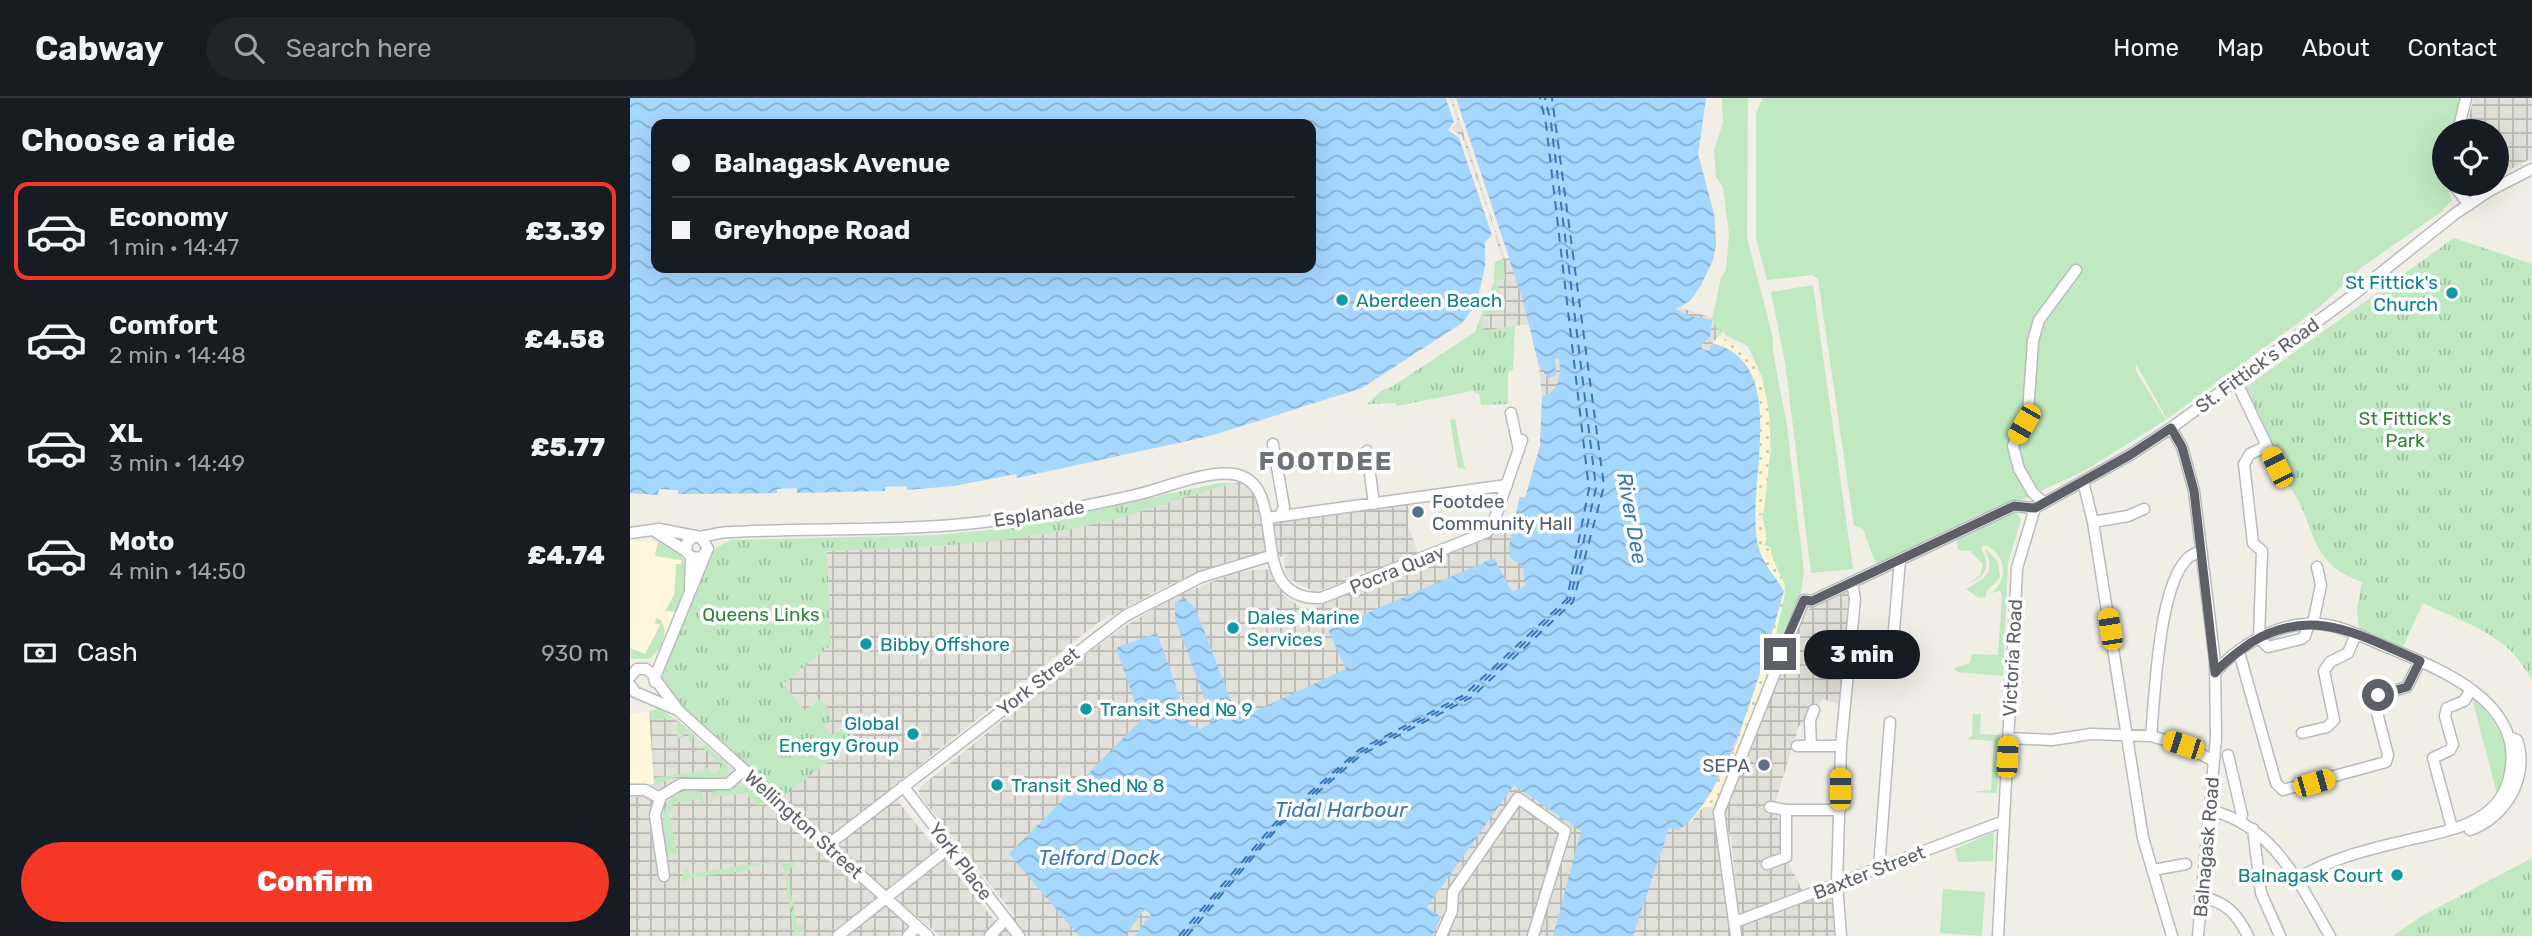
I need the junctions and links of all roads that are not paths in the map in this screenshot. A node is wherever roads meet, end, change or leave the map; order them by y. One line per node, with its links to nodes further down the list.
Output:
1 (2466, 98): 2 (street)
2 (2461, 119)
3 (2532, 169): 5 (street, St. Fittick's Road)
4 (2462, 196): 5 (street)
5 (2469, 205): 7 (street, St. Fittick's Road)
6 (2076, 270): 17 (street)
7 (2236, 380): 9 (street, St. Fittick's Road); 11 (street)
8 (1511, 413): 15 (street, Pocra Quay)
9 (2171, 428): 14 (street, St. Fittick's Road); 27 (street, Balnagask Road)
10 (1273, 444): 19 (street)
11 (2267, 446): 13 (street); 37 (street)
12 (1367, 451): 16 (street)
13 (2277, 467)
14 (2083, 481): 17 (street, St. Fittick's Road); 21 (street)
15 (1507, 485): 16 (street); 29 (street, Pocra Quay)
16 (1374, 503): 19 (street)
17 (2038, 505): 30 (street, St. Fittick's Road); 56 (street, Victoria Road)
18 (2144, 509): 21 (street)
19 (1280, 516): 20 (street)
20 (1267, 518): 24 (street, Esplanade); 29 (street, Esplanade)
21 (2093, 522): 53 (street)
22 (645, 530): 23 (street, Esplanade); 25 (street, Esplanade); 28 (street)
23 (630, 533)
24 (742, 533): 25 (street, Esplanade); 26 (street, Esplanade)
25 (696, 537): 26 (street); 28 (street)
26 (707, 552): 28 (street); 33 (street)
27 (2202, 552): 42 (street, Balnagask Road); 54 (street)
28 (689, 554): 33 (street)
29 (1270, 556): 63 (street, York Street)
30 (1900, 560): 32 (street, St. Fittick's Road); 35 (street)
31 (2318, 568): 34 (street)
32 (1852, 582): 59 (street); 87 (street, St. Fittick's Road)
33 (686, 607): 38 (street)
34 (2311, 623): 36 (street); 37 (street); 37 (street)
35 (1894, 630)
36 (2356, 634): 40 (street); 52 (street)
37 (2259, 638): 39 (street)
38 (666, 650): 41 (street); 44 (street)
39 (2239, 652): 40 (street); 42 (street)
40 (2420, 661): 46 (street)
41 (643, 668): 43 (street); 44 (street, Wellington Street)
42 (2215, 673): 61 (street, Balnagask Road)
43 (630, 677)
44 (655, 678): 47 (street); 50 (street, Wellington Street)
45 (630, 685): 47 (street, Wellington Street)
46 (2471, 690): 55 (street); 72 (street)
47 (643, 694): 48 (street); 50 (street, Wellington Street)
48 (630, 698)
49 (1814, 710): 58 (street)
50 (679, 711): 62 (street, Wellington Street)
51 (1890, 722): 79 (street)
52 (2302, 733)
53 (2129, 734): 54 (street); 56 (street); 80 (street)
54 (2151, 736): 61 (street)
55 (2509, 737): 72 (street); 74 (street)
56 (2008, 738): 70 (street, Victoria Road)
57 (1797, 746): 58 (street)
58 (1811, 746): 59 (street)
59 (1841, 746): 68 (street)
60 (2228, 755): 71 (street)
61 (2214, 761): 69 (street, Balnagask Road)
62 (744, 770): 65 (street); 75 (street, Wellington Street)
63 (903, 786): 75 (street, York Street); 76 (street, York Place)
64 (630, 790): 65 (street)
65 (660, 798): 81 (street)
66 (1770, 807): 67 (street)
67 (1786, 810): 68 (street); 77 (street)
68 (1840, 810): 83 (street)
69 (2210, 810): 71 (street); 85 (street, Balnagask Road)
70 (2004, 821): 79 (street, Baxter Street); 98 (street, Victoria Road)
71 (2241, 821): 73 (street)
72 (2452, 828): 82 (street)
73 (2253, 829): 82 (street); 102 (street)
74 (2470, 830)
75 (828, 845): 84 (street, Wellington Street)
76 (950, 847): 84 (street); 86 (street, York Place)
77 (1767, 864)
78 (2186, 864): 80 (street)
79 (1879, 868): 83 (street, Baxter Street)
80 (2152, 870): 99 (street)
81 (664, 876)
82 (2297, 878): 103 (street)
83 (1837, 884): 87 (street, Baxter Street); 97 (street)
84 (885, 897): 88 (street, Wellington Street); 89 (street)
85 (2200, 897): 100 (street, Balnagask Road); 101 (street)
86 (1004, 920): 92 (street); 93 (street, York Place)
87 (1735, 922): 96 (street)
88 (917, 926): 90 (street); 91 (street, Wellington Street)
89 (838, 936)
90 (908, 936)
91 (928, 936)
92 (990, 936)
93 (1019, 936)
94 (1441, 936): 95 (street)
95 (1533, 936)
96 (1736, 936)
97 (1841, 936)
98 (1998, 936)
99 (2172, 936)
100 (2198, 936)
101 (2248, 936)
102 (2280, 936)
103 (2330, 936)

